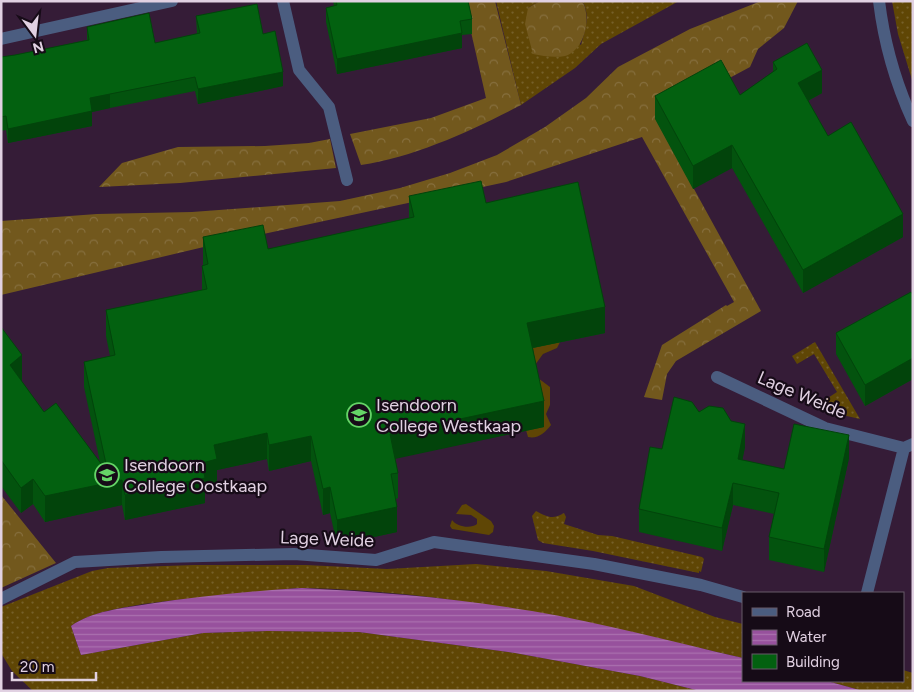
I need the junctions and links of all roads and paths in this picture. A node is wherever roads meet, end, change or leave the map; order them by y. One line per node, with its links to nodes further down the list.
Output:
1 (172, 1): 4 (street)
2 (283, 1): 6 (street)
3 (879, 1): 5 (street)
4 (1, 39)
5 (913, 121)
6 (347, 180)
7 (717, 377): 8 (street, Lage Weide)
8 (908, 446): 9 (street, Lage Weide)
9 (867, 592)
10 (742, 597): 11 (street, Lage Weide)
11 (1, 598)

